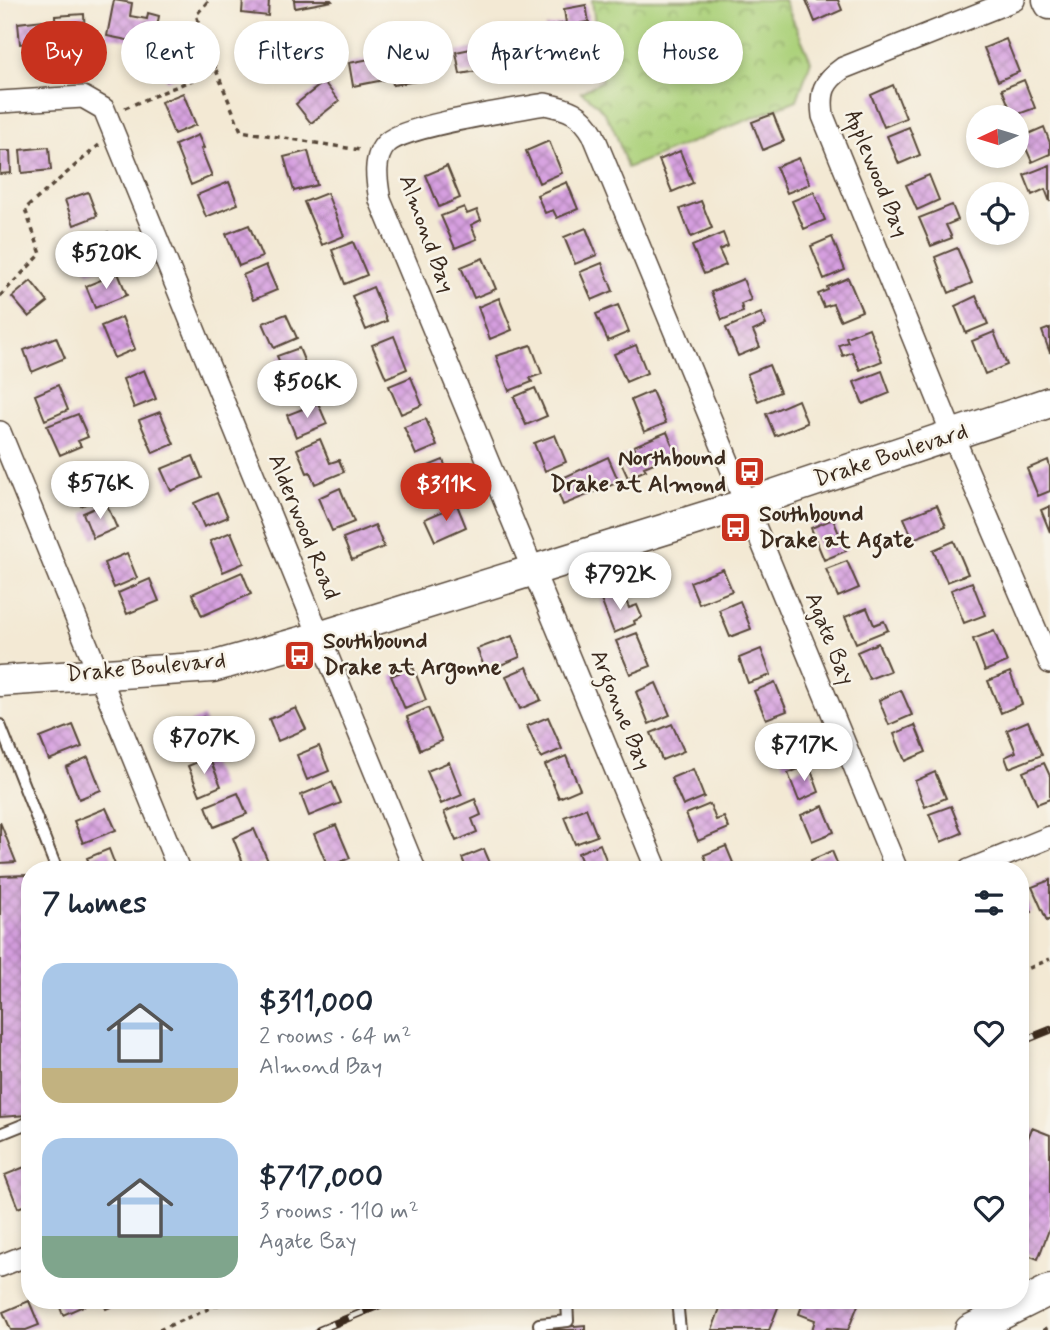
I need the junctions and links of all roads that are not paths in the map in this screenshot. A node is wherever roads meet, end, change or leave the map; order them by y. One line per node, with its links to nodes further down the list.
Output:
1 (1014, 0): 5 (street, Applewood Bay)
2 (0, 102): 8 (street, Alderwood Road)
3 (1050, 402): 5 (street, Drake Boulevard)
4 (0, 432): 10 (street)
5 (953, 436): 6 (street, Drake Boulevard); 9 (street)
6 (746, 505): 7 (street, Drake Boulevard); 7 (street, Almond Bay); 18 (street, Agate Bay)
7 (534, 570): 8 (street, Drake Boulevard); 17 (street, Argonne Bay)
8 (319, 637): 10 (street, Drake Boulevard); 16 (street)
9 (1050, 663)
10 (97, 674): 11 (street, Drake Boulevard); 15 (street)
11 (0, 681)
12 (0, 725): 14 (lane)
13 (1050, 837): 19 (street)
14 (53, 861)
15 (174, 861)
16 (411, 861)
17 (653, 861)
18 (891, 861)
19 (991, 861)
20 (21, 1126): 21 (lane)
21 (0, 1135)
22 (21, 1258): 23 (street)
23 (0, 1266)
24 (1050, 1290): 25 (street)
25 (1029, 1300)
26 (567, 1309): 29 (lane)
27 (678, 1309): 30 (lane)
28 (1012, 1309): 31 (street)
29 (540, 1330)
30 (680, 1330)
31 (970, 1330)

